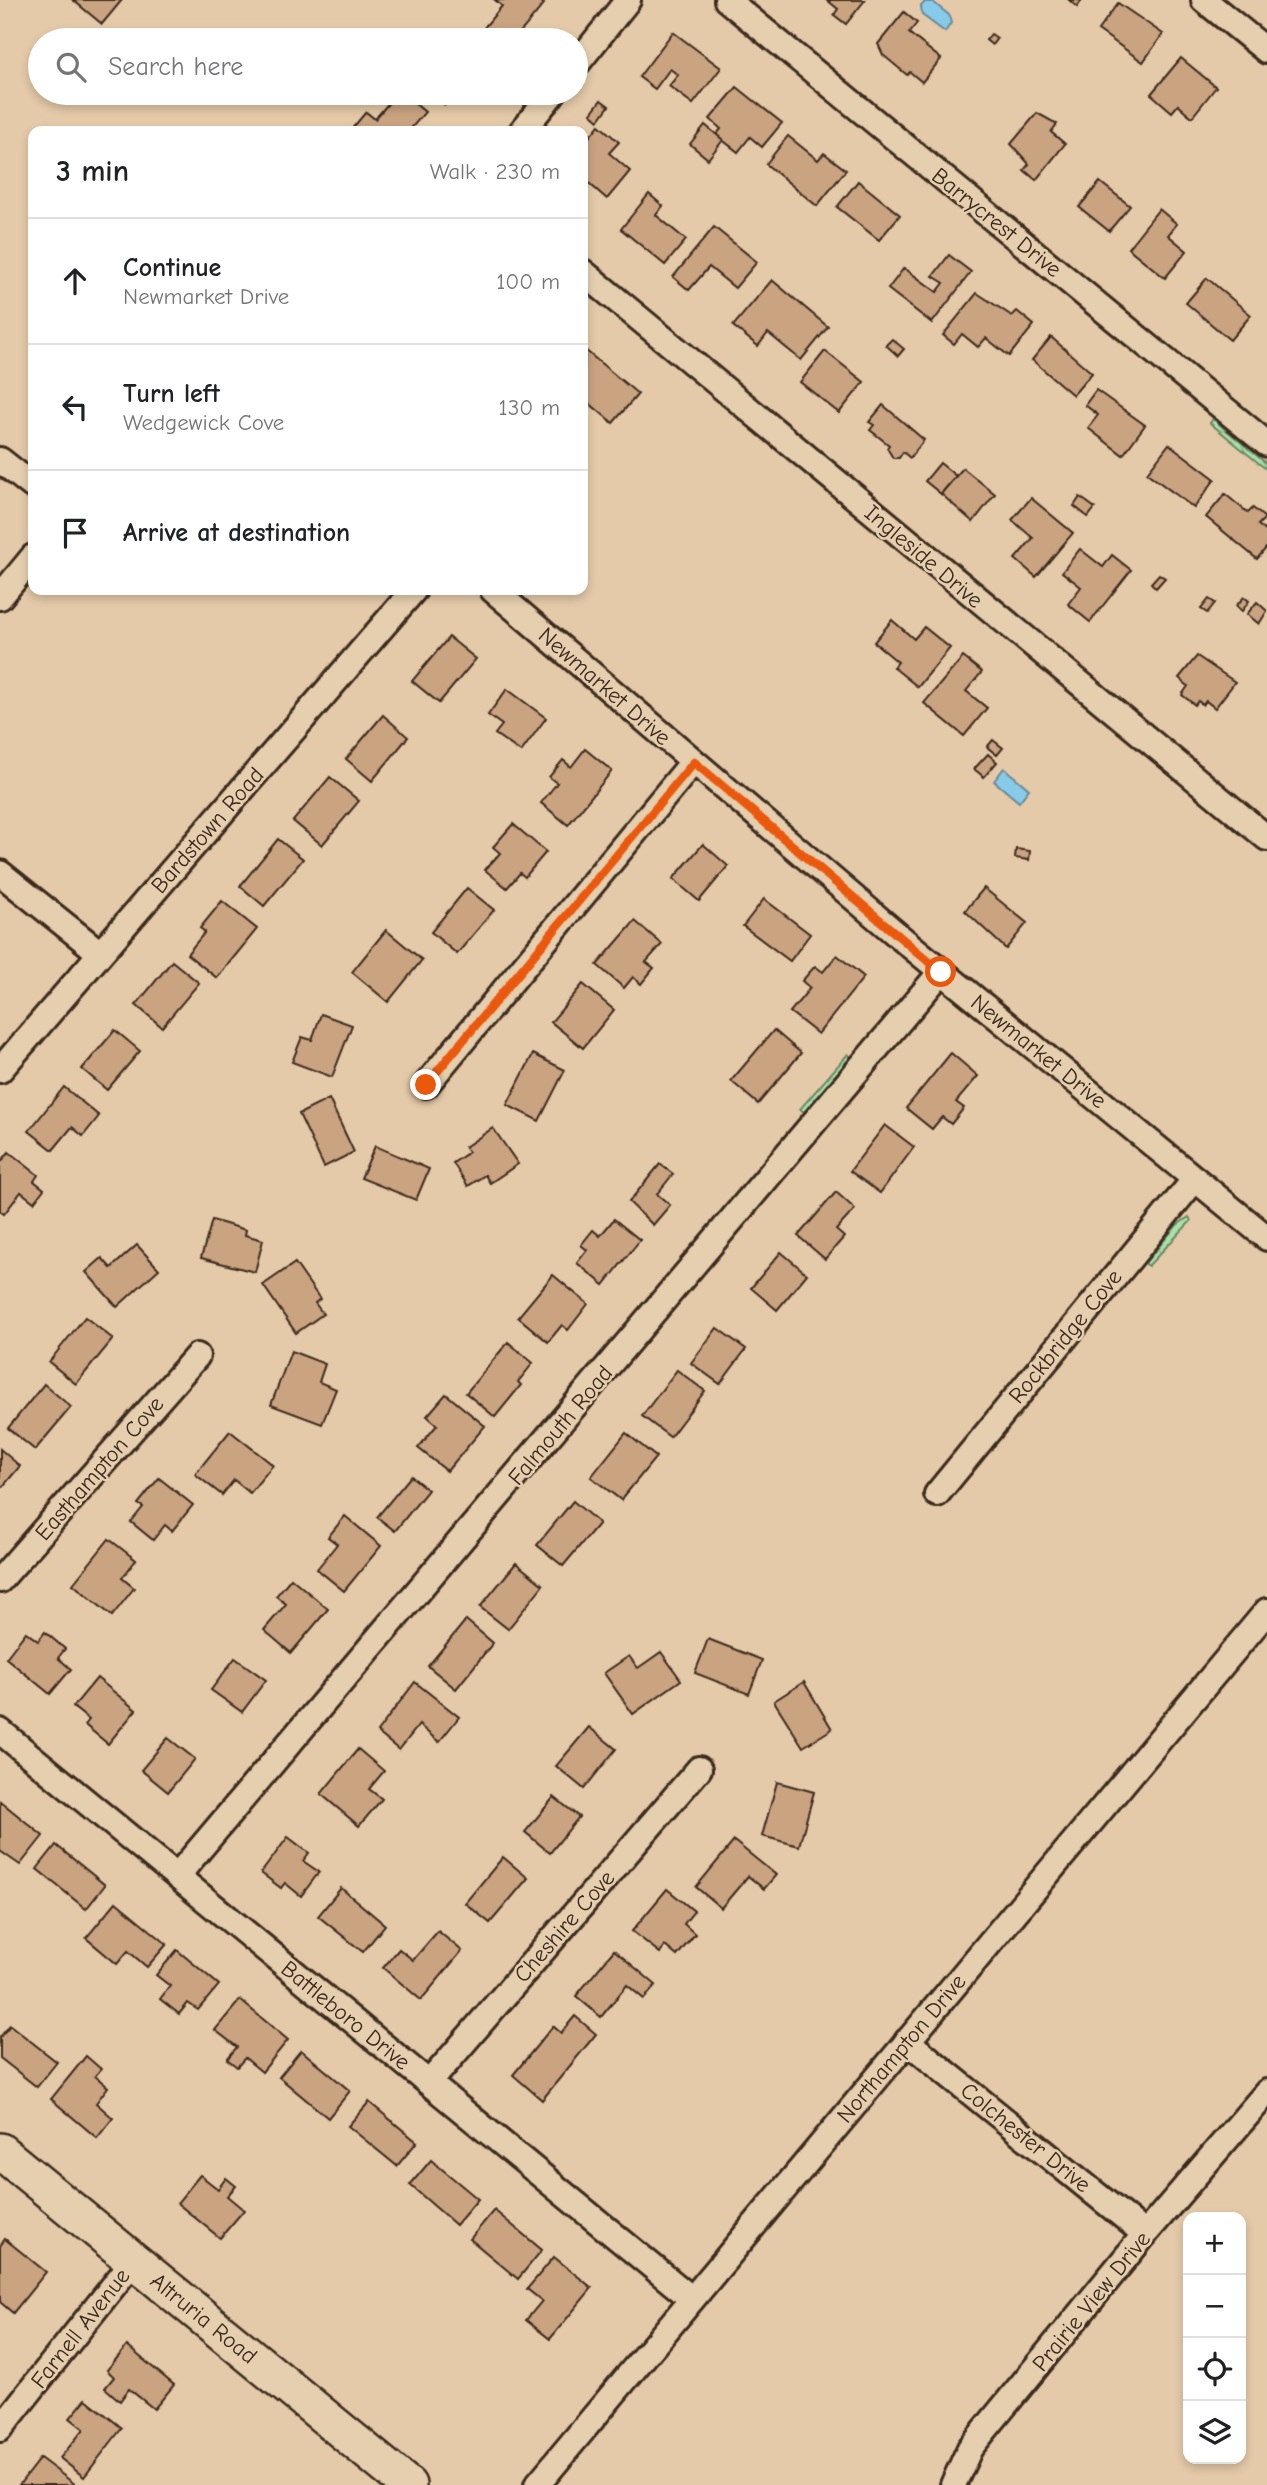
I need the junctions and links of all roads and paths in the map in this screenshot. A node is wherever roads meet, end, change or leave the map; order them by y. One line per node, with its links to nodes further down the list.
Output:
1 (628, 0): 4 (street)
2 (727, 0): 9 (street, Barrycrest Drive)
3 (1204, 0): 5 (street)
4 (588, 50)
5 (1267, 51)
6 (543, 105): 7 (street)
7 (526, 126)
8 (588, 276): 17 (street, Ingleside Drive)
9 (1267, 444)
10 (0, 460): 11 (street)
11 (28, 482)
12 (28, 562): 15 (street)
13 (410, 595): 19 (street, Bardstown Road)
14 (499, 595): 16 (street, Newmarket Drive)
15 (0, 597)
16 (694, 762): 20 (street, Newmarket Drive); 22 (street)
17 (1267, 838)
18 (0, 873): 19 (street)
19 (100, 953): 21 (street, Bardstown Road)
20 (941, 972): 23 (street, Newmarket Drive); 31 (street, Falmouth Road)
21 (0, 1070)
22 (426, 1085)
23 (1195, 1179): 24 (street, Newmarket Drive); 26 (street, Rockbridge Cove)
24 (1267, 1238)
25 (197, 1356): 27 (street, Easthampton Cove)
26 (937, 1494)
27 (0, 1580)
28 (1267, 1611): 32 (street, Northampton Drive)
29 (0, 1731): 31 (street, Battleboro Drive)
30 (699, 1769): 33 (street, Cheshire Cove)
31 (177, 1877): 33 (street, Battleboro Drive)
32 (907, 2041): 36 (street, Colchester Drive); 38 (street, Northampton Drive)
33 (429, 2083): 38 (street, Battleboro Drive)
34 (1267, 2092): 36 (street, Prairie View Drive)
35 (0, 2151): 37 (street, Altruria Road)
36 (1145, 2234): 42 (street, Prairie View Drive)
37 (134, 2260): 39 (street, Farnell Avenue); 40 (street, Altruria Road)
38 (692, 2299): 41 (street, Northampton Drive)
39 (0, 2429)
40 (408, 2485)
41 (537, 2485)
42 (953, 2485)

